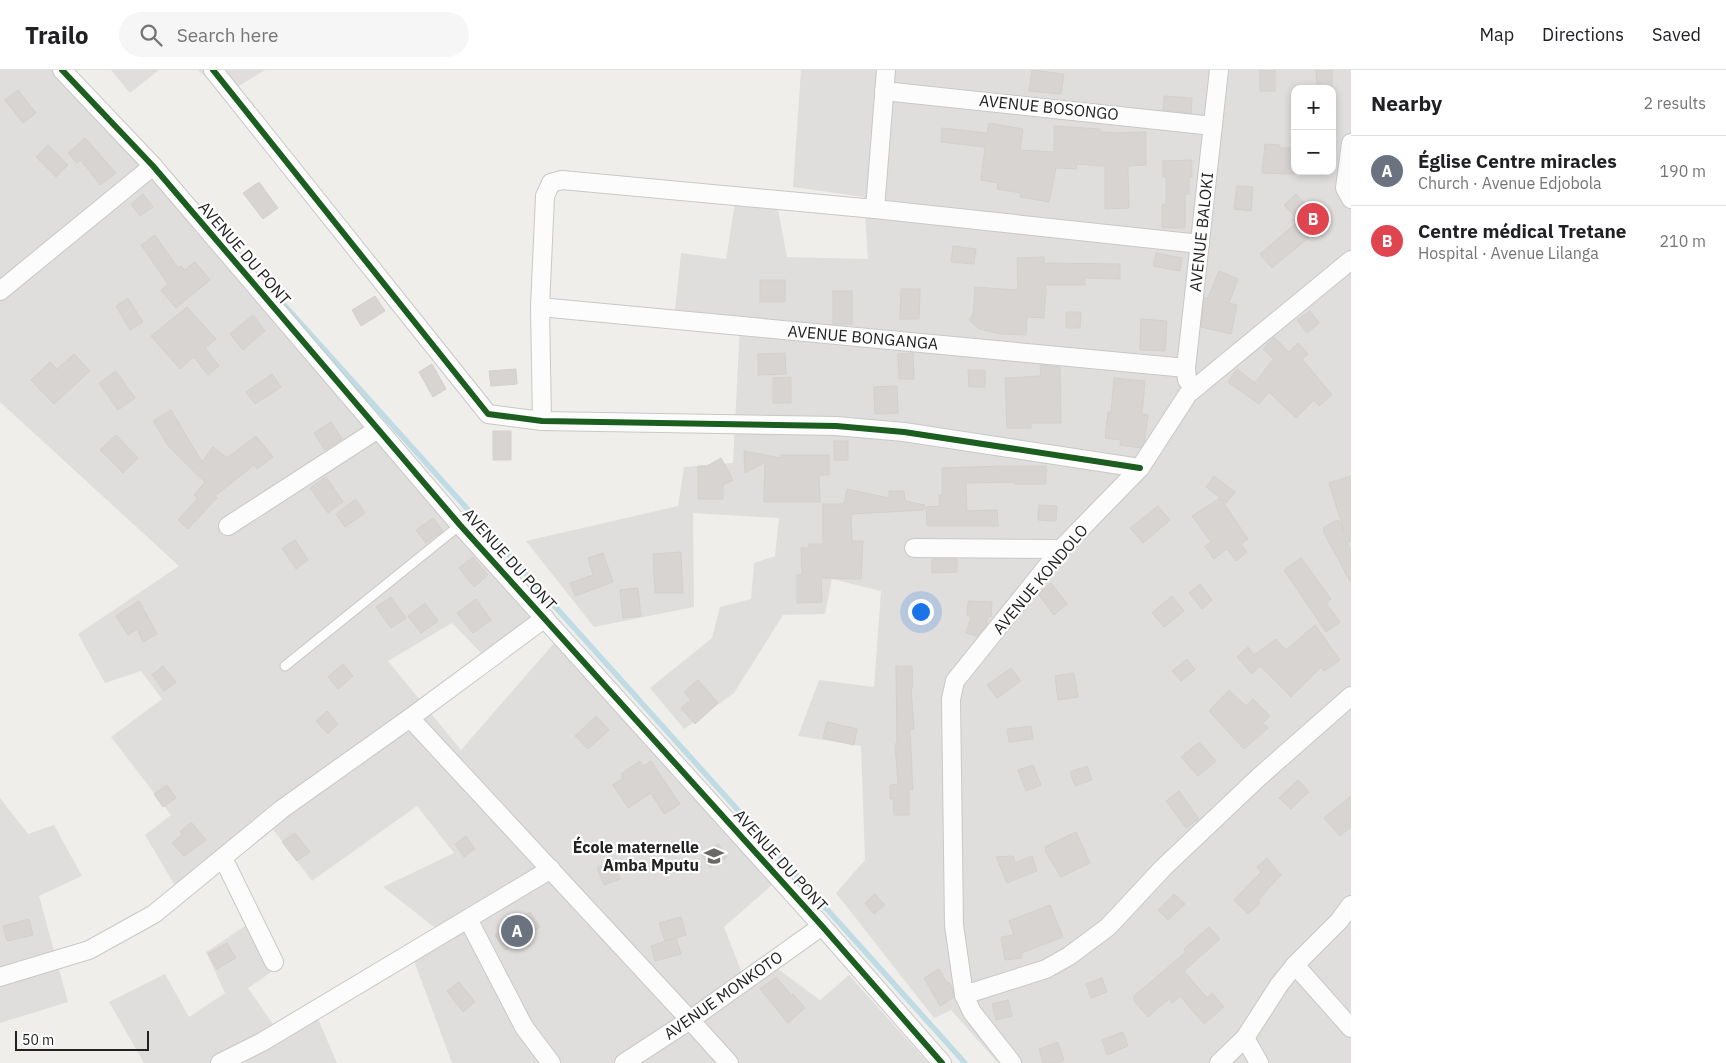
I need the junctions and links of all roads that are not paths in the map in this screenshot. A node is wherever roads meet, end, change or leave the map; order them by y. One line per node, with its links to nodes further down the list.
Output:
1 (62, 70): 8 (street, AVENUE DU PONT)
2 (213, 70): 17 (street)
3 (886, 70): 5 (street)
4 (1220, 70): 6 (street, AVENUE BALOKI)
5 (884, 91): 6 (street, AVENUE BOSONGO); 10 (street)
6 (1213, 126): 11 (street, AVENUE BALOKI)
7 (1351, 143): 9 (street)
8 (153, 166): 13 (street); 18 (street, AVENUE DU PONT)
9 (1351, 199)
10 (875, 209): 11 (street); 14 (street)
11 (1200, 244): 15 (street, AVENUE BALOKI)
12 (1351, 260): 16 (street, AVENUE KONDOLO)
13 (0, 291)
14 (540, 307): 15 (street, AVENUE BONGANGA); 17 (street)
15 (1186, 368): 16 (street, AVENUE BALOKI)
16 (1188, 394): 19 (street, AVENUE KONDOLO)
17 (542, 421): 19 (street)
18 (378, 429): 20 (street, AVENUE DU PONT); 21 (street)
19 (1140, 468): 23 (street, AVENUE KONDOLO)
20 (460, 525): 24 (street, AVENUE DU PONT); 25 (lane)
21 (228, 526)
22 (914, 548): 23 (street)
23 (1061, 549): 36 (street, AVENUE KONDOLO)
24 (545, 618): 27 (street); 32 (street, AVENUE DU PONT)
25 (285, 666)
26 (1351, 696): 36 (street)
27 (410, 718): 28 (street); 29 (street)
28 (223, 858): 33 (street); 35 (street)
29 (551, 869): 31 (street); 37 (street)
30 (1351, 905): 34 (street)
31 (468, 919): 40 (street); 41 (street)
32 (822, 926): 37 (street, AVENUE MONKOTO); 44 (street, AVENUE DU PONT)
33 (274, 962)
34 (1295, 965): 38 (street); 39 (street)
35 (0, 977)
36 (964, 995): 45 (street)
37 (690, 1020): 42 (street, AVENUE MONKOTO); 43 (street)
38 (1351, 1028)
39 (1244, 1038): 46 (street); 47 (street)
40 (220, 1063)
41 (551, 1063)
42 (624, 1063)
43 (729, 1063)
44 (942, 1063)
45 (1012, 1063)
46 (1219, 1063)
47 (1259, 1063)

